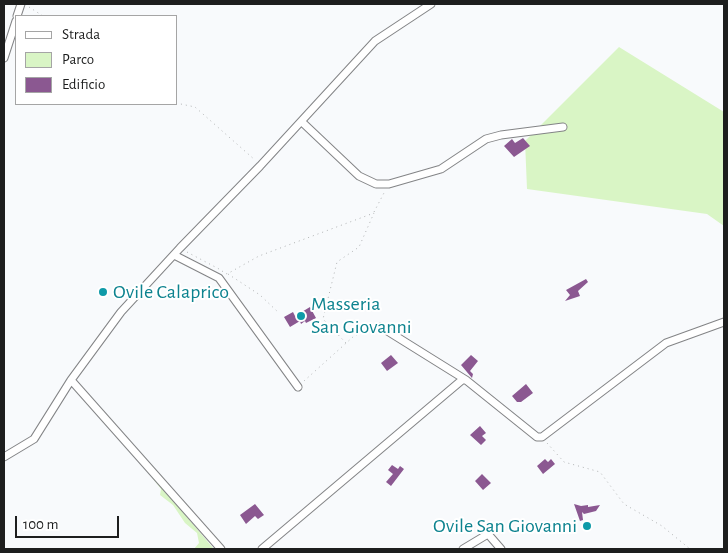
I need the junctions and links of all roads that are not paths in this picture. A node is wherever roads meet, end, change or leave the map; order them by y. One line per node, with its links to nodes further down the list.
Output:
1 (431, 4): 4 (street)
2 (15, 24): 3 (street)
3 (4, 58)
4 (302, 122): 5 (street); 6 (street)
5 (563, 127)
6 (174, 255): 9 (street); 11 (street)
7 (724, 322): 10 (street)
8 (381, 327): 10 (street)
9 (71, 380): 12 (street); 13 (street)
10 (466, 380): 14 (street)
11 (298, 387)
12 (4, 457)
13 (221, 549)
14 (262, 549)
15 (463, 549): 16 (street)
16 (501, 549)

